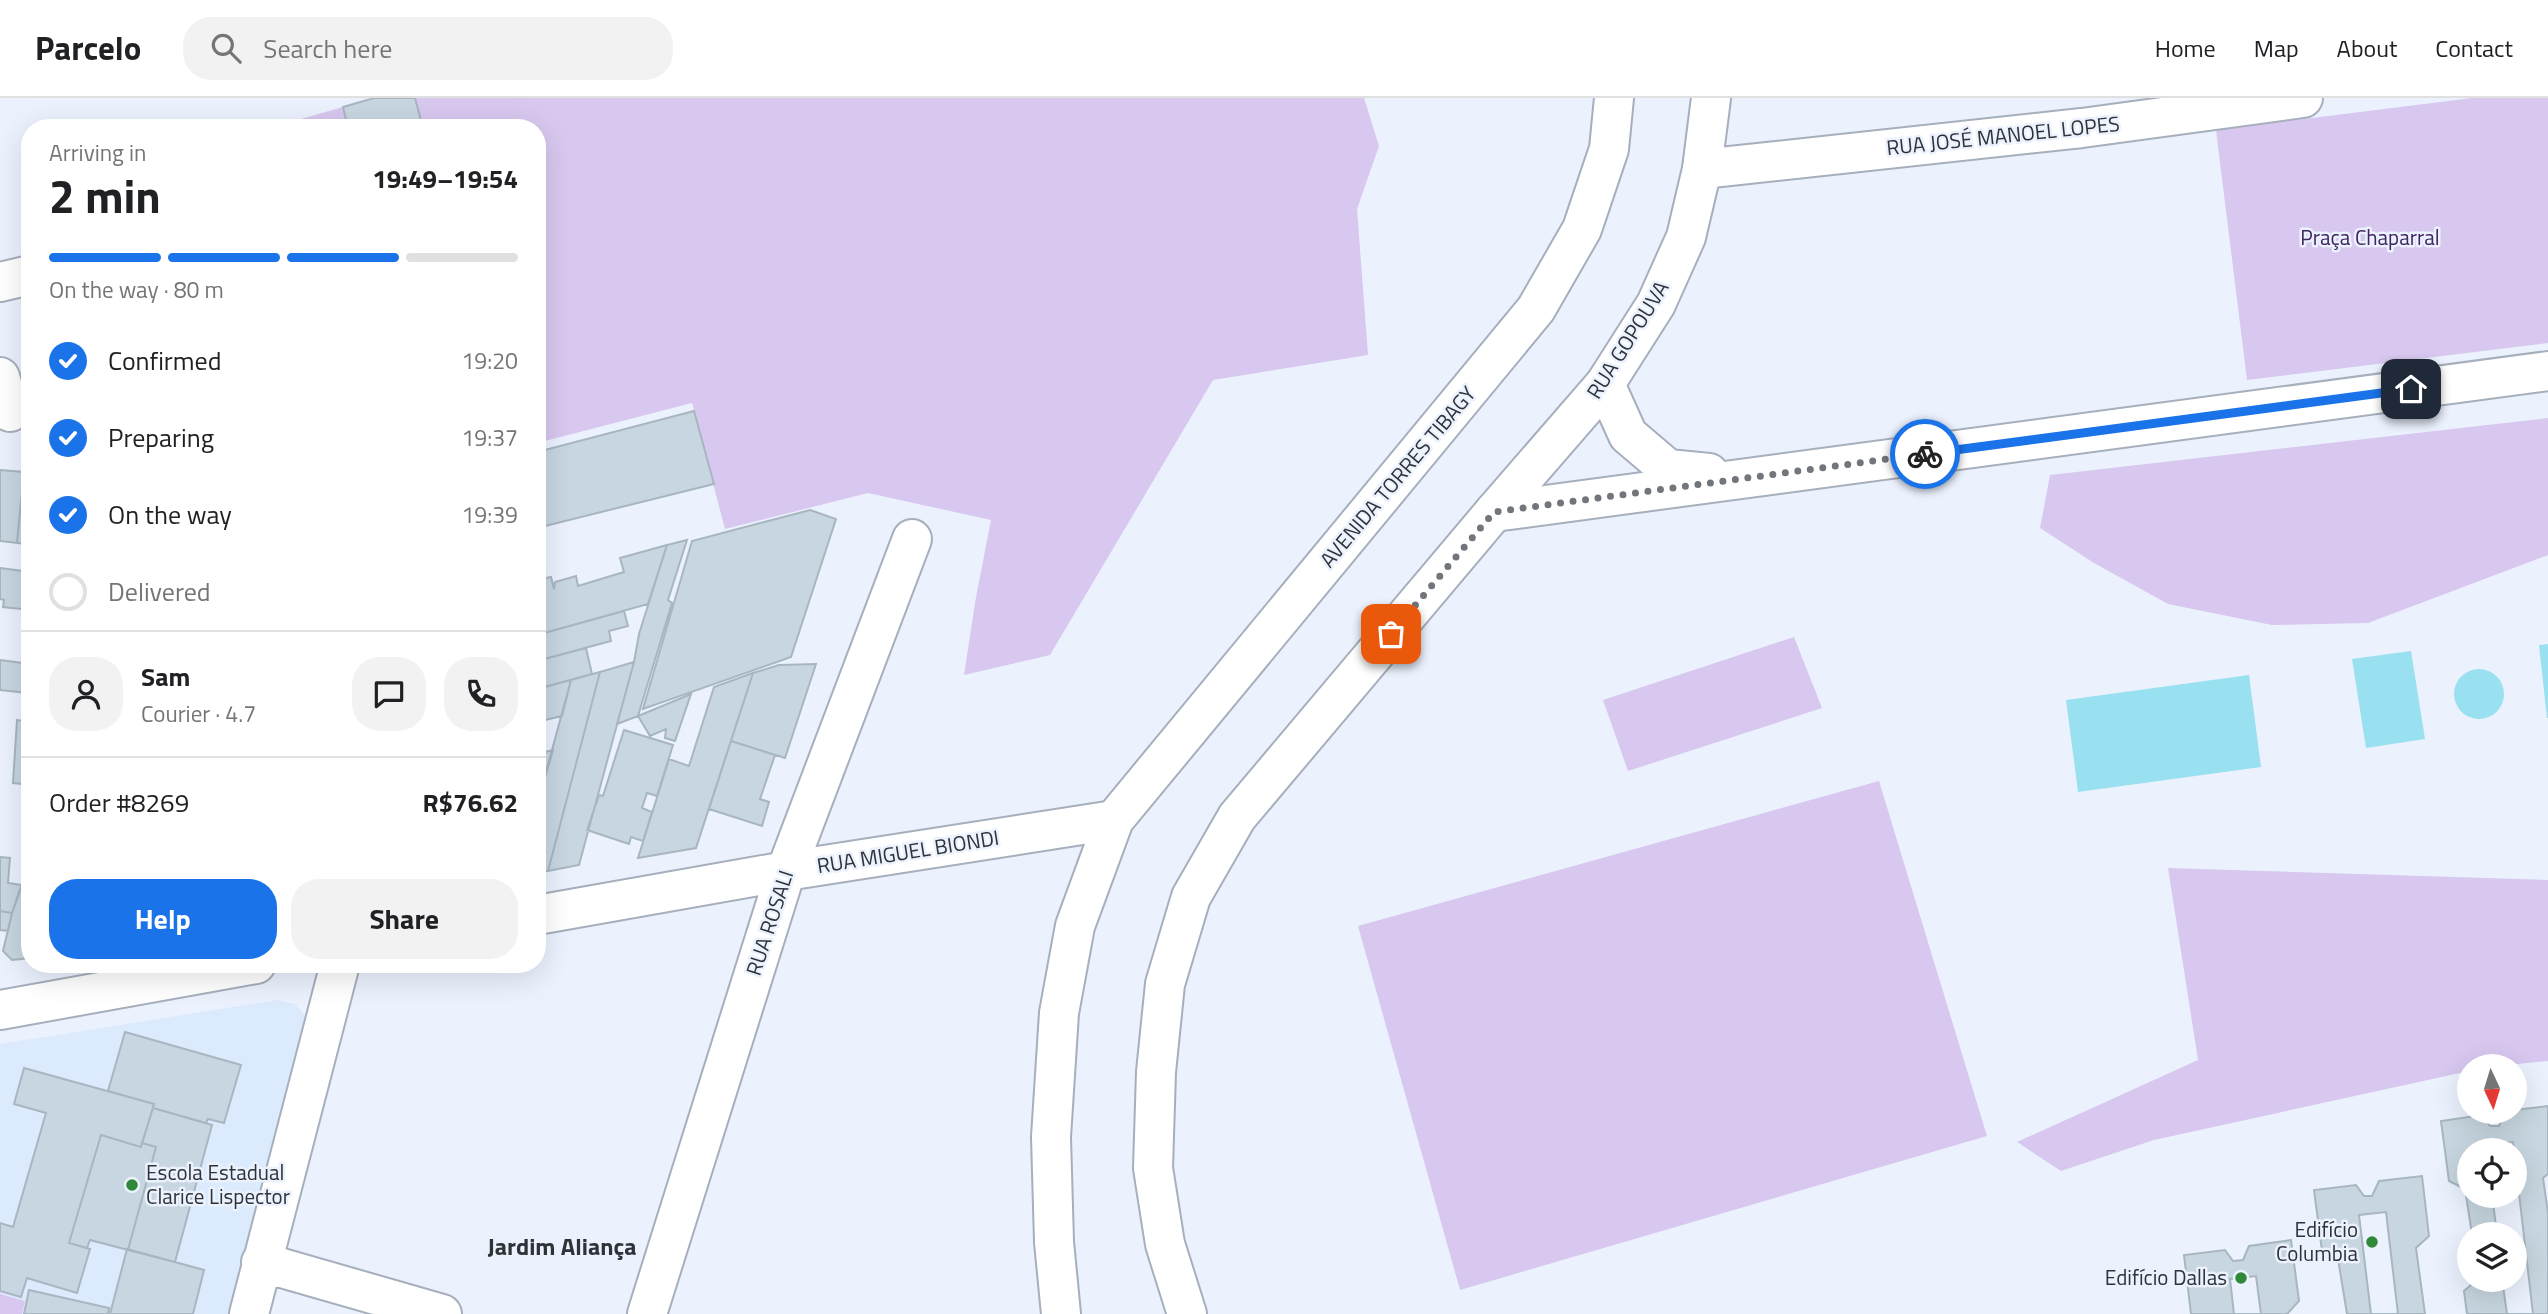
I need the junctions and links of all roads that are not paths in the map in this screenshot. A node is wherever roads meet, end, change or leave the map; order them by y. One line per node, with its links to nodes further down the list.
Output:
1 (1614, 98): 12 (street, AVENIDA TORRES TIBAGY)
2 (1711, 98): 4 (street, RUA GOPOUVA)
3 (2303, 98): 4 (street, RUA JOSÉ MANOEL LOPES)
4 (1702, 169): 8 (street, RUA GOPOUVA)
5 (21, 277): 6 (street)
6 (0, 282)
7 (2548, 370): 9 (street)
8 (1605, 384): 9 (street); 10 (street, RUA GOPOUVA)
9 (1752, 477): 10 (street)
10 (1494, 512): 23 (street, RUA GOPOUVA)
11 (912, 539): 13 (street, RUA ROSALI)
12 (1114, 820): 13 (street, RUA MIGUEL BIONDI); 22 (street, AVENIDA TORRES TIBAGY)
13 (786, 872): 14 (street, RUA MIGUEL BIONDI); 21 (street, RUA ROSALI)
14 (546, 913)
15 (206, 973): 17 (street)
16 (338, 973): 18 (street)
17 (0, 1010)
18 (261, 1262): 19 (street); 20 (street)
19 (249, 1314)
20 (442, 1314)
21 (647, 1314)
22 (1061, 1314)
23 (1187, 1314)

